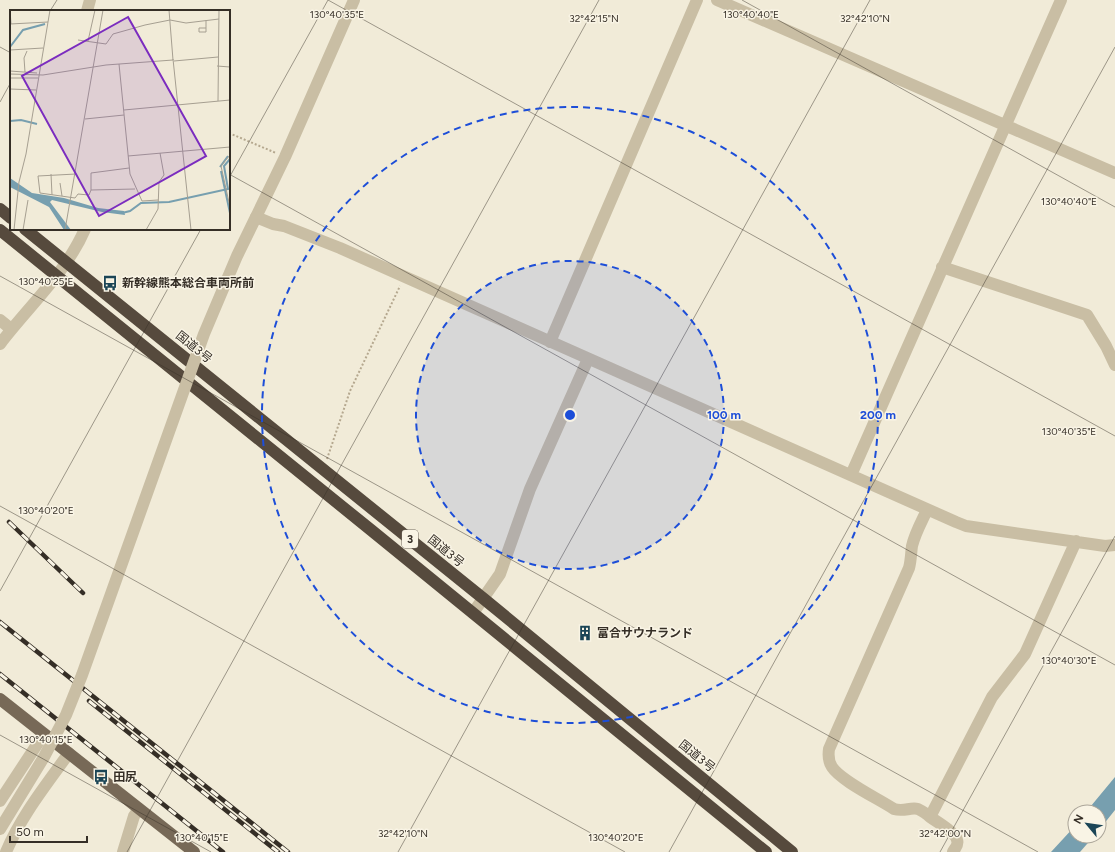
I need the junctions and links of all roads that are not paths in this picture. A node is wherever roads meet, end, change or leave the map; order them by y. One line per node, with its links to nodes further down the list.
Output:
1 (90, 0): 6 (street)
2 (354, 0): 11 (street)
3 (697, 0): 20 (street)
4 (717, 0): 7 (street)
5 (1061, 0): 7 (street)
6 (87, 10)
7 (1005, 126): 8 (street); 16 (street)
8 (1115, 173)
9 (0, 209): 10 (highway)
10 (10, 217)
11 (256, 217): 20 (street); 36 (street, bridge)
12 (0, 230): 17 (highway, 3)
13 (26, 230): 15 (highway, 国道3号 / 3)
14 (85, 230): 15 (street)
15 (65, 262): 17 (street); 28 (highway, 国道3号 / 3)
16 (942, 267): 23 (street); 24 (street)
17 (57, 275): 19 (street); 29 (highway, 3)
18 (0, 320): 19 (street)
19 (11, 329): 21 (street)
20 (550, 342): 22 (street)
21 (0, 344)
22 (588, 359): 24 (street); 28 (street)
23 (1115, 365)
24 (851, 475): 25 (street)
25 (927, 510): 26 (street); 35 (street)
26 (1076, 541): 27 (street); 35 (street)
27 (1115, 545)
28 (484, 599): 29 (street); 37 (highway, 国道3号 / 3)
29 (473, 613): 41 (highway, 3)
30 (0, 699): 32 (main road)
31 (38, 743): 33 (street)
32 (69, 753): 34 (main road); 38 (street)
33 (0, 801)
34 (139, 809): 39 (street); 40 (main road)
35 (930, 817): 42 (street)
36 (0, 829)
37 (785, 850)
38 (6, 852)
39 (122, 852)
40 (194, 852)
41 (766, 852)
42 (953, 852)

